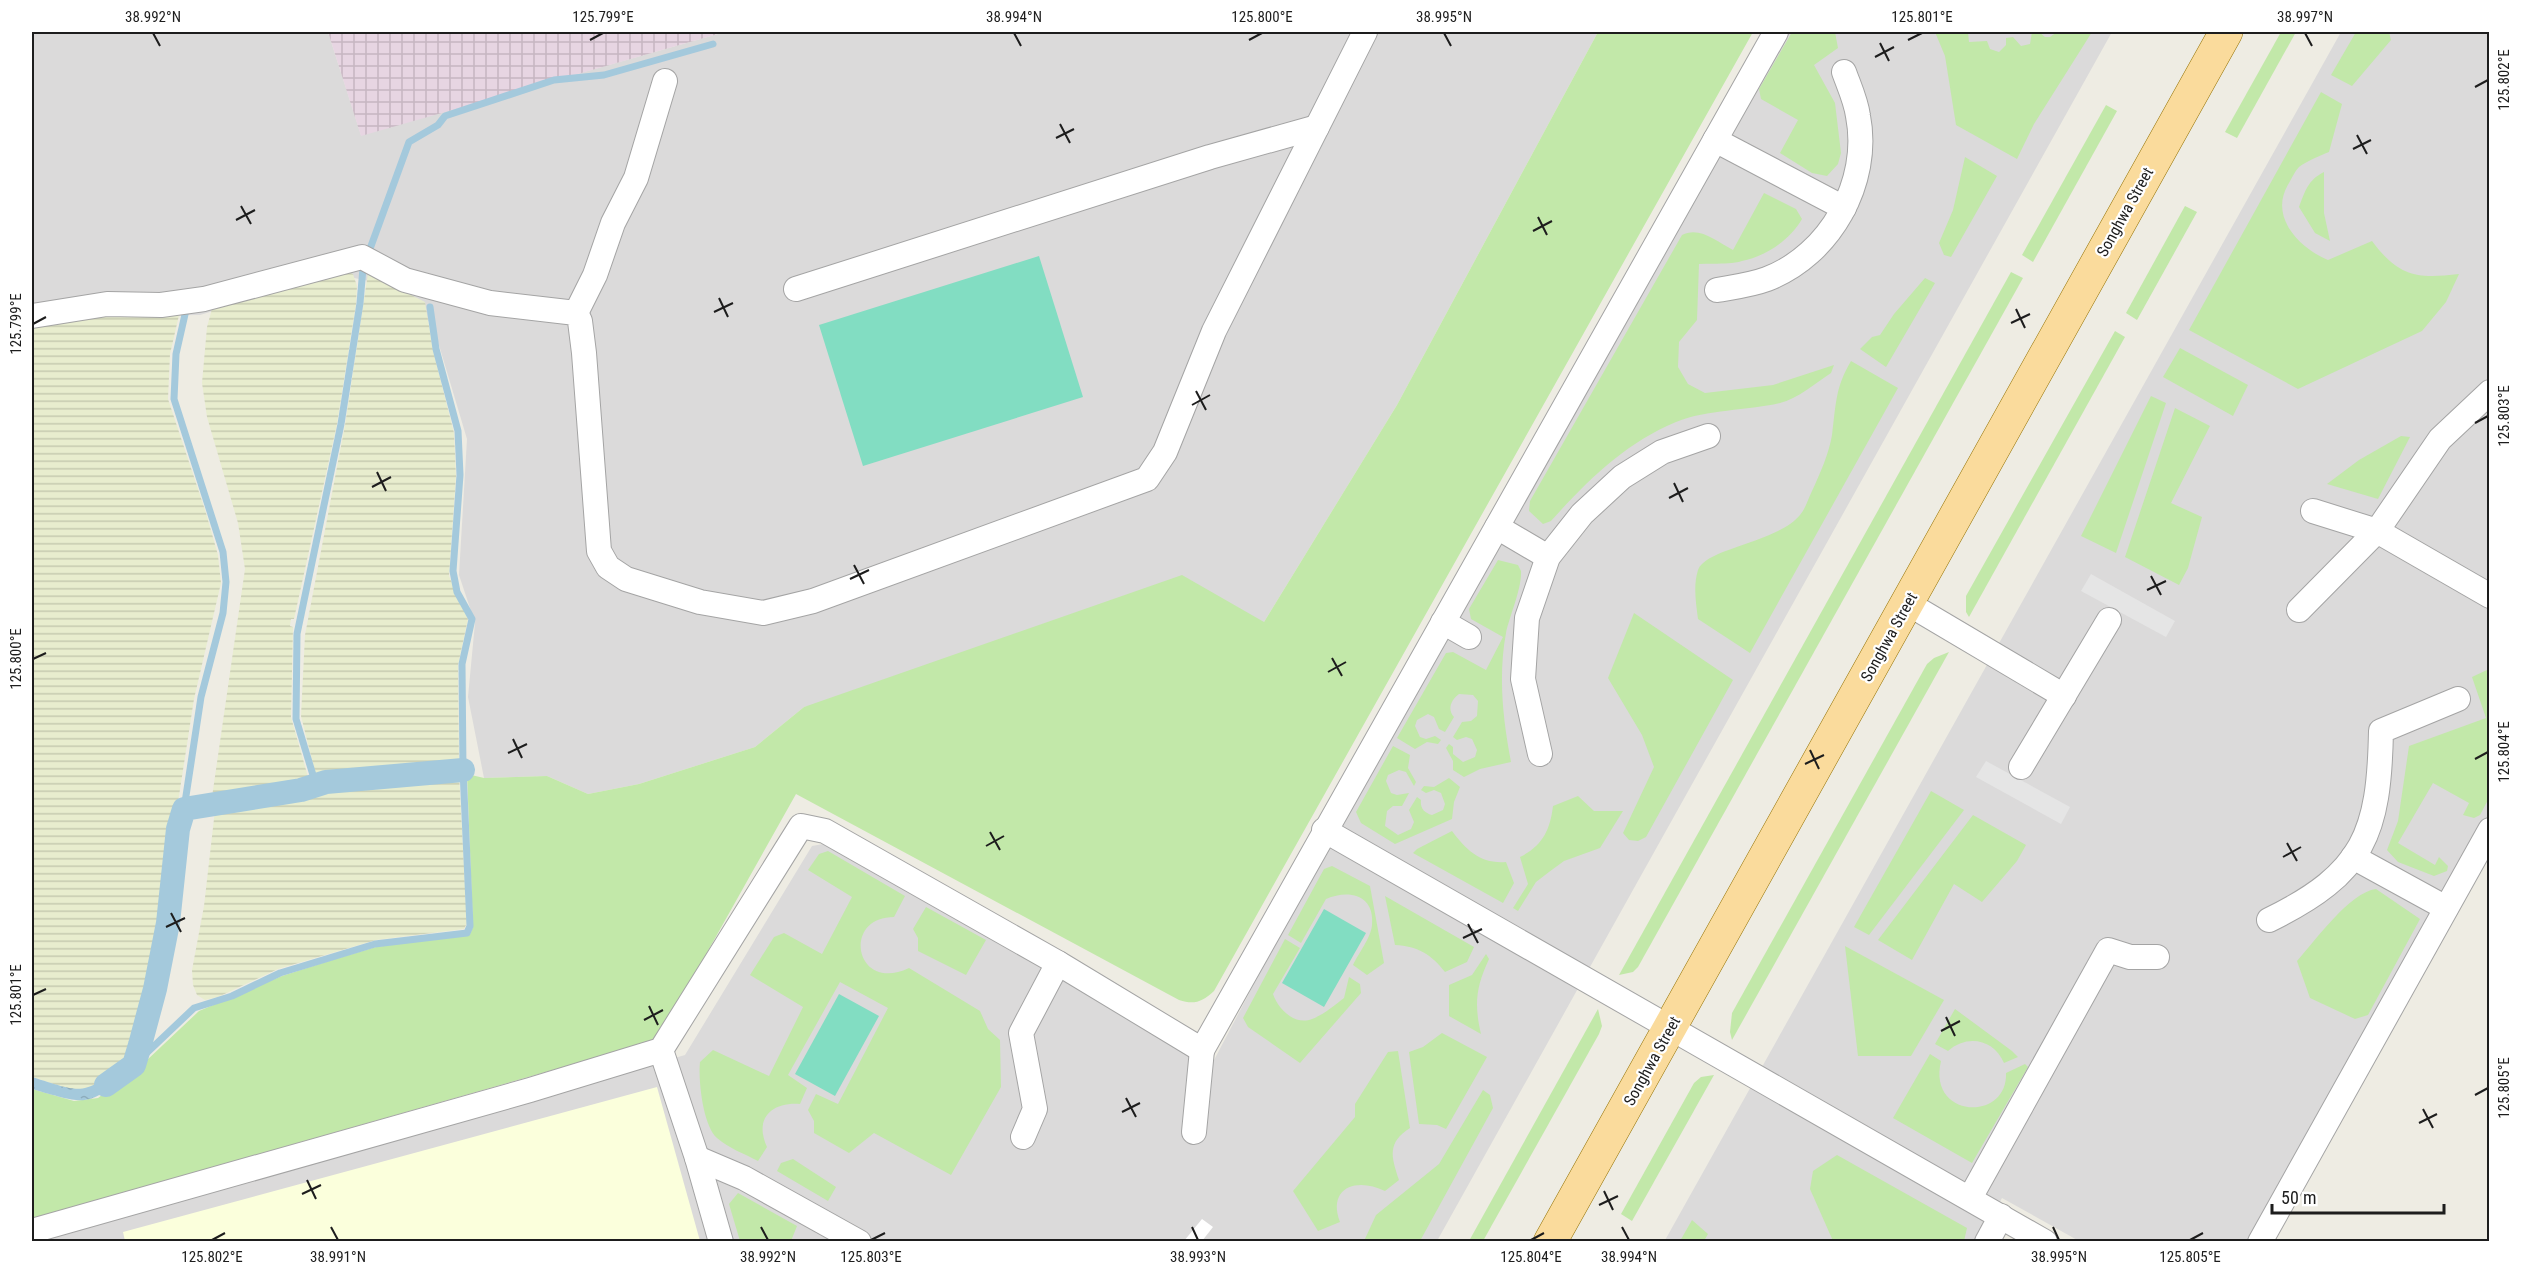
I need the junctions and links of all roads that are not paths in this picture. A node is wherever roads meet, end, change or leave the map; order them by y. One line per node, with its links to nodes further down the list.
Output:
1 (1365, 32): 6 (street)
2 (1776, 32): 7 (street)
3 (2226, 32): 20 (main road, Songhwa Street)
4 (1844, 72): 8 (street)
5 (665, 81): 11 (street)
6 (1317, 127): 9 (street); 11 (street)
7 (1715, 140): 8 (street); 16 (street)
8 (1844, 208): 10 (street)
9 (796, 289)
10 (1717, 290)
11 (576, 313): 12 (street)
12 (32, 316)
13 (2490, 392): 17 (street)
14 (1708, 436): 18 (street)
15 (2313, 512): 17 (street)
16 (1497, 526): 18 (street); 23 (street)
17 (2377, 531): 19 (street); 21 (street)
18 (1548, 557): 27 (street)
19 (2490, 596)
20 (1907, 603): 25 (street); 36 (main road, Songhwa Street)
21 (2300, 610)
22 (2109, 620): 25 (street)
23 (1443, 622): 24 (street); 29 (street)
24 (1469, 638)
25 (2064, 696): 28 (street)
26 (2458, 699): 31 (street)
27 (1540, 754)
28 (2021, 767)
29 (1324, 830): 36 (street); 38 (street)
30 (2490, 830): 32 (street)
31 (2354, 857): 32 (street); 33 (street)
32 (2446, 908): 50 (street)
33 (2269, 920)
34 (2157, 957): 42 (street)
35 (1058, 963): 37 (street); 38 (street); 40 (street)
36 (1671, 1027): 42 (street); 47 (main road, Songhwa Street)
37 (661, 1050): 41 (street); 44 (street)
38 (1202, 1050): 39 (street)
39 (1194, 1132)
40 (1023, 1137)
41 (697, 1158): 45 (street); 46 (street)
42 (1970, 1198): 43 (street)
43 (2001, 1216): 48 (street); 49 (street)
44 (32, 1231)
45 (721, 1242)
46 (860, 1242)
47 (1550, 1242)
48 (1987, 1242)
49 (2045, 1242)
50 (2260, 1242)

